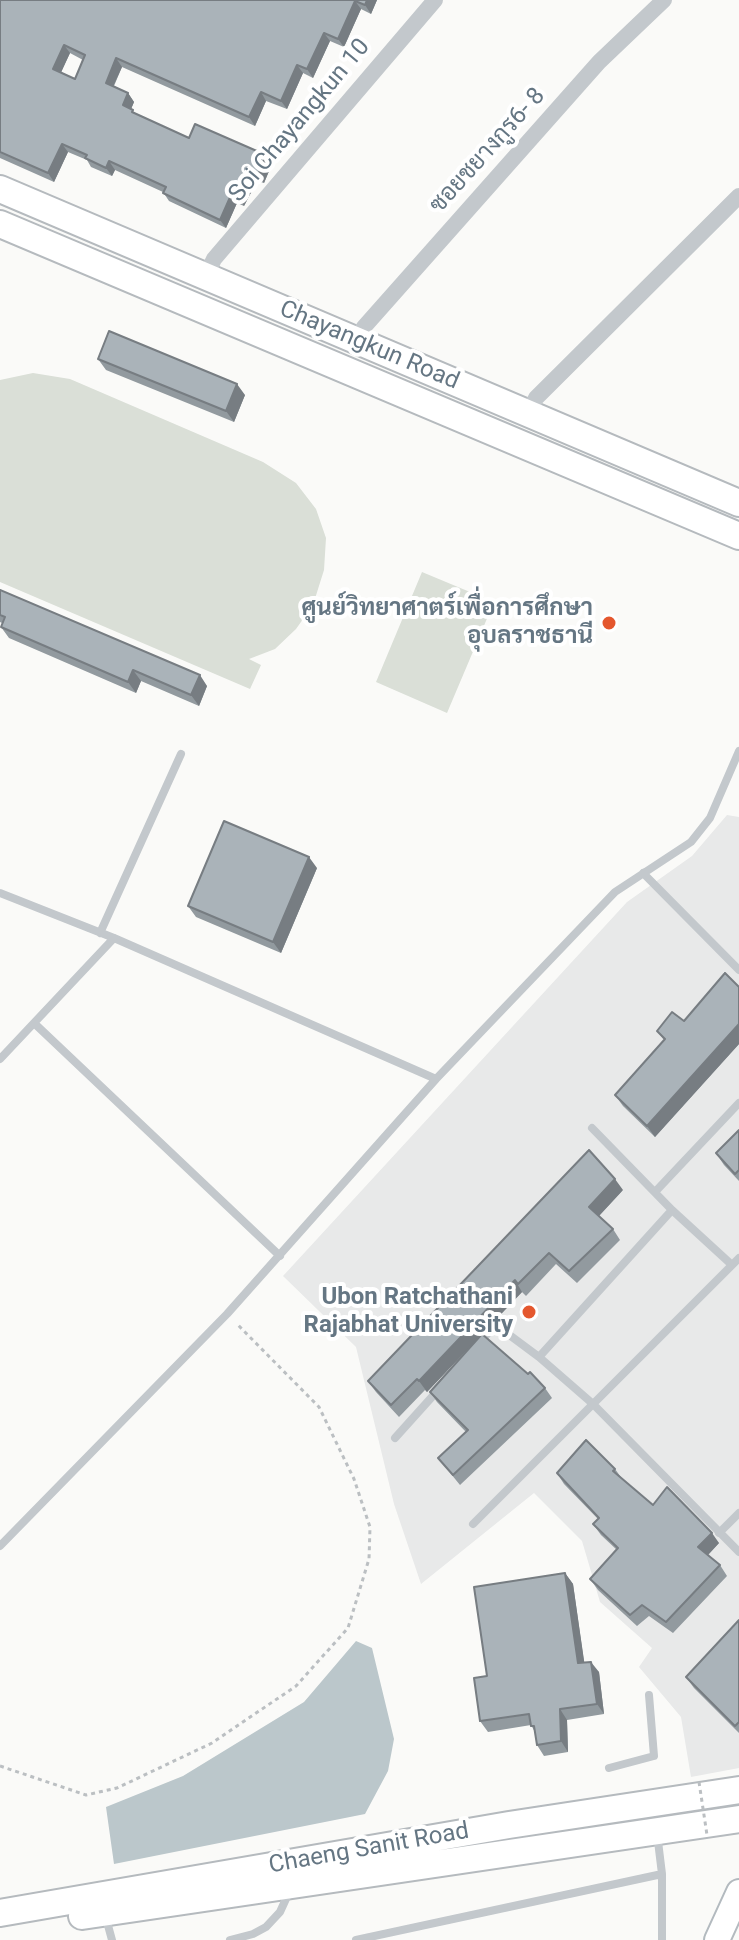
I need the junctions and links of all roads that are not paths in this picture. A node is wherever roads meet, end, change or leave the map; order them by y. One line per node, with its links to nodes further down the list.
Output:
1 (435, 0): 6 (street, Soi Chayangkun 10)
2 (664, 0): 7 (street, ซอยชยางกูร6- 8)
3 (2, 195): 6 (main road, Chayangkun Road)
4 (739, 196): 8 (street)
5 (0, 224): 10 (main road, Chayangkun Road)
6 (206, 276): 7 (main road, Chayangkun Road)
7 (356, 342): 8 (main road, Chayangkun Road)
8 (528, 414): 9 (main road, Chayangkun Road)
9 (739, 503)
10 (739, 536)
11 (739, 751): 13 (lane)
12 (181, 754): 15 (lane)
13 (643, 873): 17 (lane); 20 (lane)
14 (0, 893): 15 (lane)
15 (100, 933): 16 (lane)
16 (114, 938): 18 (lane); 20 (lane)
17 (739, 970)
18 (34, 1023): 19 (lane); 25 (lane)
19 (0, 1059)
20 (436, 1079): 25 (lane)
21 (739, 1103): 23 (lane)
22 (592, 1128): 23 (lane)
23 (655, 1192): 24 (lane)
24 (672, 1210): 26 (lane); 28 (lane)
25 (280, 1256): 35 (lane)
26 (736, 1261): 30 (lane)
27 (468, 1356): 28 (lane)
28 (539, 1357): 30 (lane)
29 (447, 1379): 31 (lane)
30 (593, 1404): 33 (lane); 34 (lane)
31 (395, 1438)
32 (739, 1513): 34 (lane)
33 (473, 1524)
34 (719, 1533): 36 (lane)
35 (0, 1546)
36 (739, 1552)
37 (649, 1695): 38 (lane)
38 (609, 1768)
39 (739, 1790): 45 (main road, Chaeng Sanit Road)
40 (739, 1819): 41 (main road, Chaeng Sanit Road)
41 (656, 1832): 42 (lane); 43 (main road, Chaeng Sanit Road)
42 (662, 1874): 50 (lane); 51 (lane)
43 (292, 1886): 46 (main road, Chaeng Sanit Road); 49 (lane)
44 (739, 1892): 52 (street)
45 (0, 1913)
46 (105, 1913): 47 (main road, Chaeng Sanit Road); 48 (lane)
47 (0, 1928)
48 (112, 1940)
49 (230, 1940)
50 (356, 1940)
51 (662, 1940)
52 (717, 1940)

